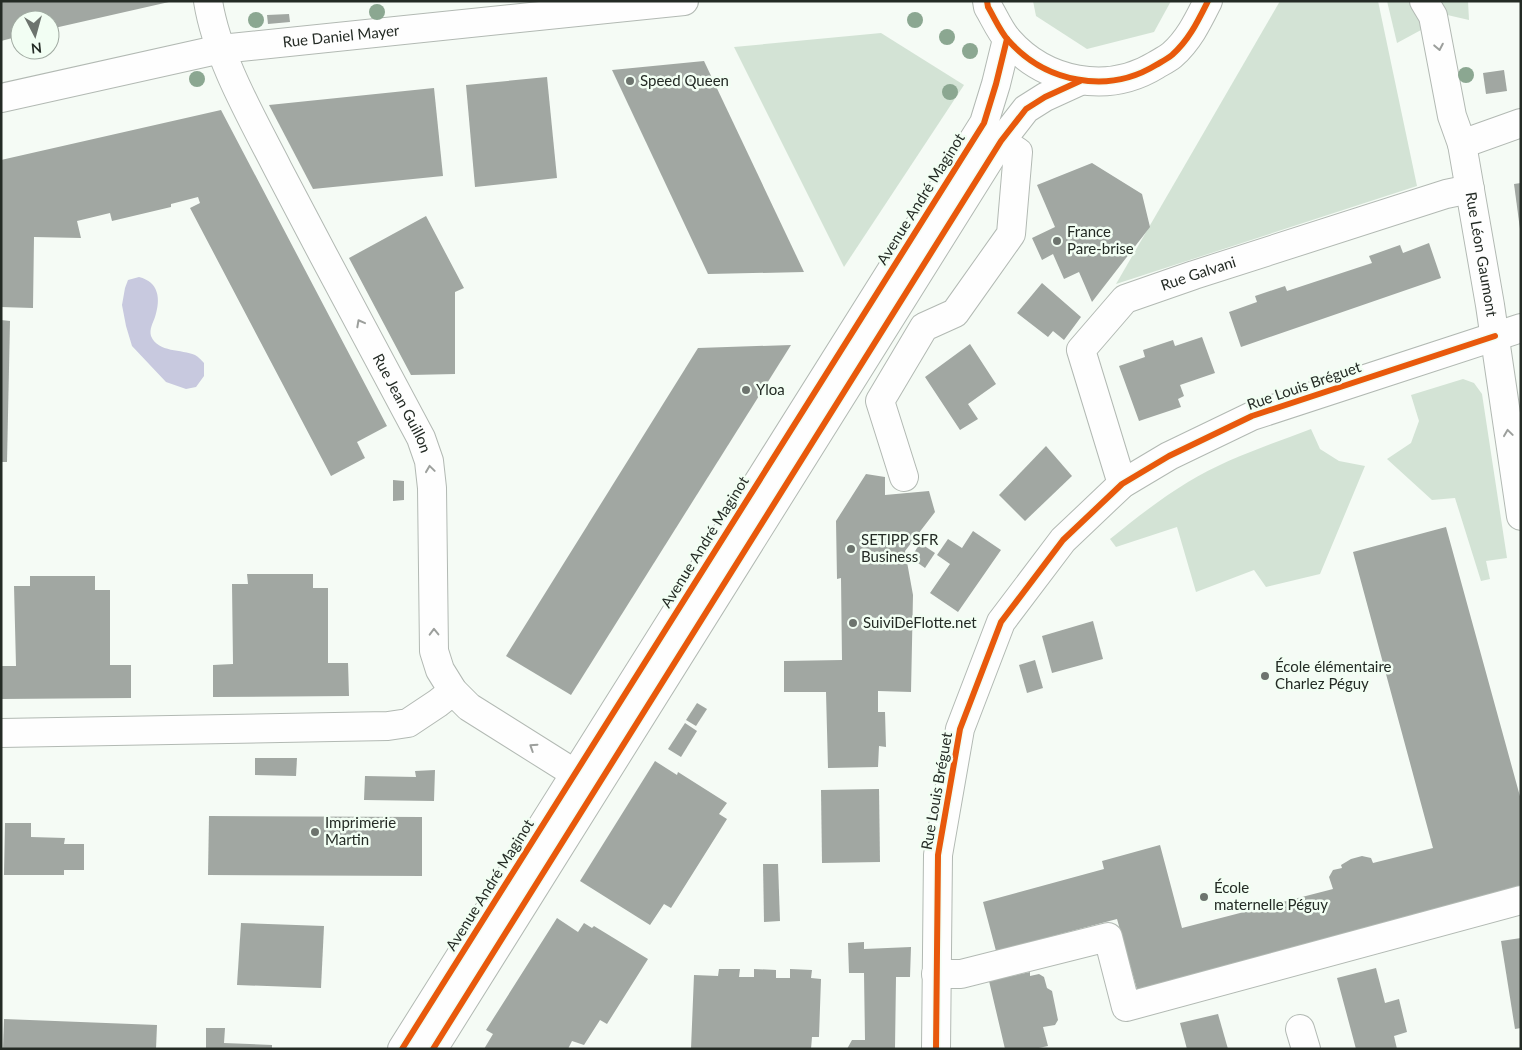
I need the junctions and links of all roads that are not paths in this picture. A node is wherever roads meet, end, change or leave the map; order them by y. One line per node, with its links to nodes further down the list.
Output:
1 (208, 1): 7 (main road, Rue Jean Guillon)
2 (684, 1): 7 (main road, Rue Daniel Mayer)
3 (987, 1): 6 (main road)
4 (1208, 1): 8 (main road)
5 (1424, 1): 12 (main road, Rue Léon Gaumont, one-way to 12)
6 (1007, 39): 8 (main road); 21 (main road, Avenue André Maginot)
7 (221, 49): 9 (main road, Rue Daniel Mayer); 19 (main road, Rue Jean Guillon, one-way to 7)
8 (1080, 81): 11 (main road)
9 (1, 98)
10 (1521, 123): 12 (main road)
11 (1001, 141): 16 (main road); 25 (main road)
12 (1462, 144): 13 (main road, Rue Léon Gaumont)
13 (1470, 188): 15 (main road, Rue Léon Gaumont); 17 (main road, Rue Galvani)
14 (1521, 328): 15 (main road, Rue Louis Bréguet)
15 (1495, 336): 17 (main road, Rue Louis Bréguet); 18 (main road, Rue Léon Gaumont, one-way to 15)
16 (904, 477)
17 (1122, 484): 23 (main road, Rue Louis Bréguet)
18 (1521, 516)
19 (453, 691): 20 (main road); 21 (main road, Rue Jean Guillon, one-way to 19)
20 (1, 733)
21 (574, 773): 24 (main road, Avenue André Maginot)
22 (1521, 900): 23 (main road)
23 (936, 974): 26 (main road, Rue Louis Bréguet)
24 (402, 1049)
25 (433, 1049)
26 (936, 1049)

